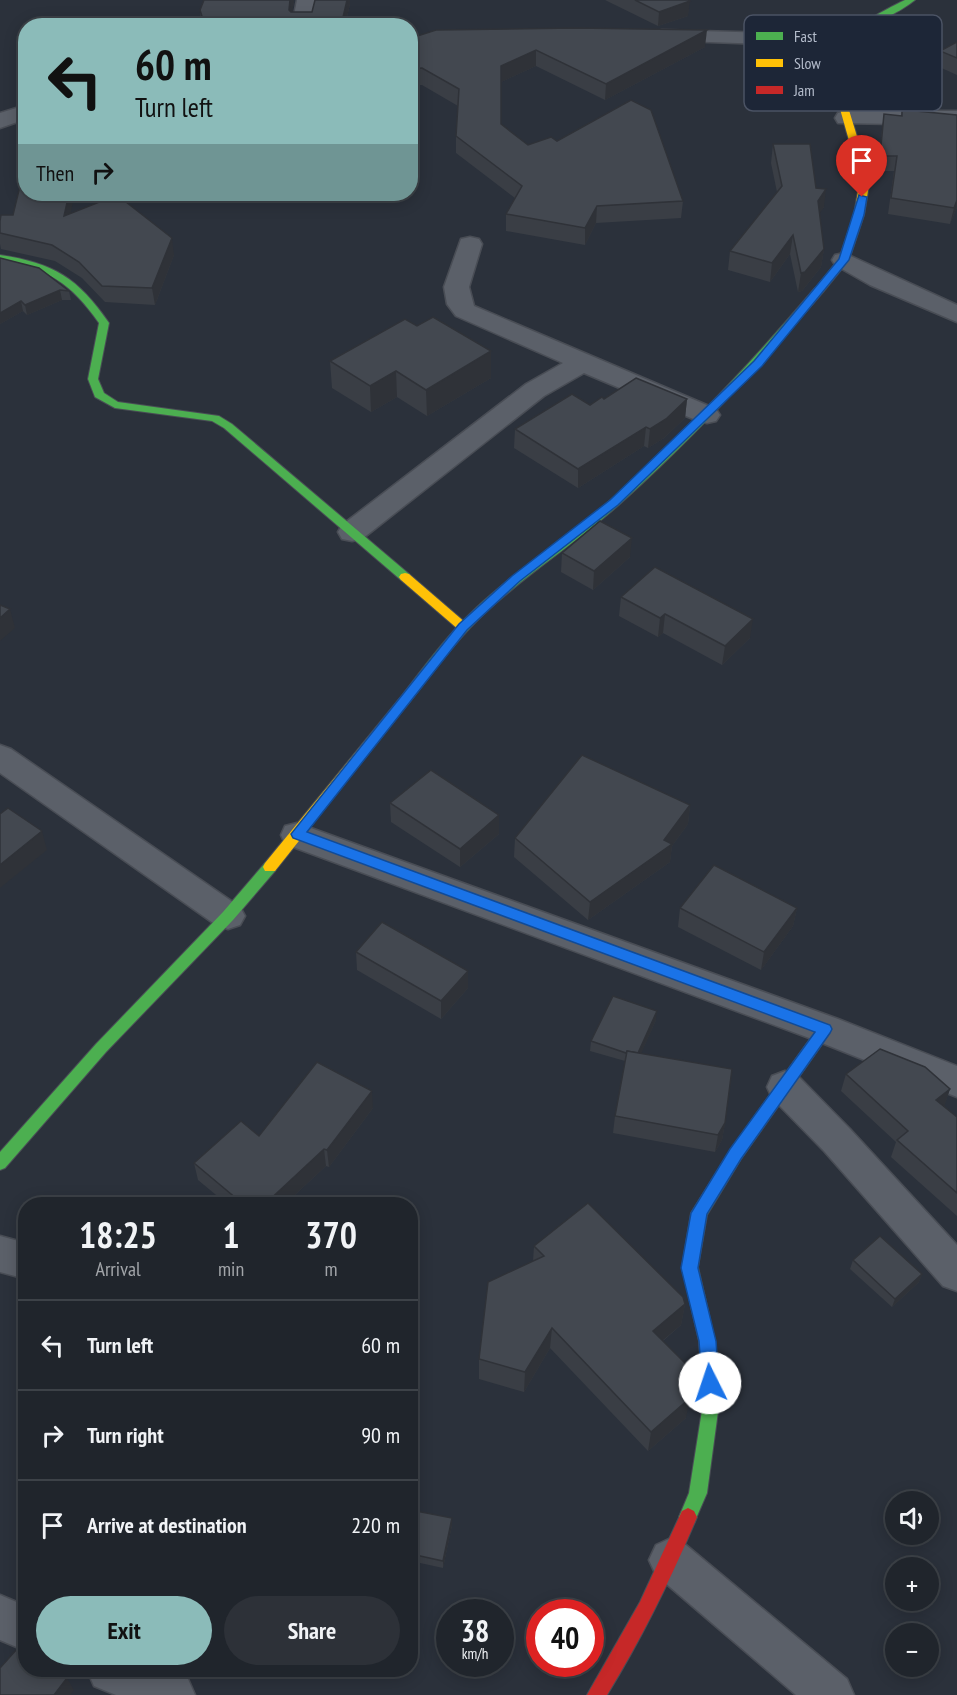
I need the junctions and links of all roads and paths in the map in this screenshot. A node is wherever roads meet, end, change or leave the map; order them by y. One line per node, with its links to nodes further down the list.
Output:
1 (307, 0): 4 (street)
2 (911, 0): 3 (street)
3 (884, 15)
4 (304, 18)
5 (640, 35): 6 (street)
6 (744, 38)
7 (844, 111): 9 (street)
8 (18, 114): 11 (street)
9 (846, 118): 10 (street); 14 (street)
10 (957, 118)
11 (0, 121)
12 (471, 244): 16 (street)
13 (0, 258): 18 (street)
14 (844, 260): 15 (street); 17 (street)
15 (957, 314)
16 (584, 362): 17 (street); 18 (street)
17 (707, 415): 19 (street)
18 (352, 532): 19 (street)
19 (463, 627): 21 (street)
20 (0, 757): 22 (street)
21 (297, 834): 22 (street); 23 (street)
22 (228, 916): 26 (street)
23 (825, 1029): 24 (street); 25 (street)
24 (957, 1082)
25 (785, 1087): 29 (street); 30 (street)
26 (0, 1163)
27 (0, 1254): 28 (street)
28 (18, 1259)
29 (957, 1273)
30 (671, 1560): 35 (street); 36 (street)
31 (0, 1617): 32 (street)
32 (18, 1625)
33 (127, 1677): 34 (street)
34 (172, 1695)
35 (596, 1695)
36 (831, 1695)

